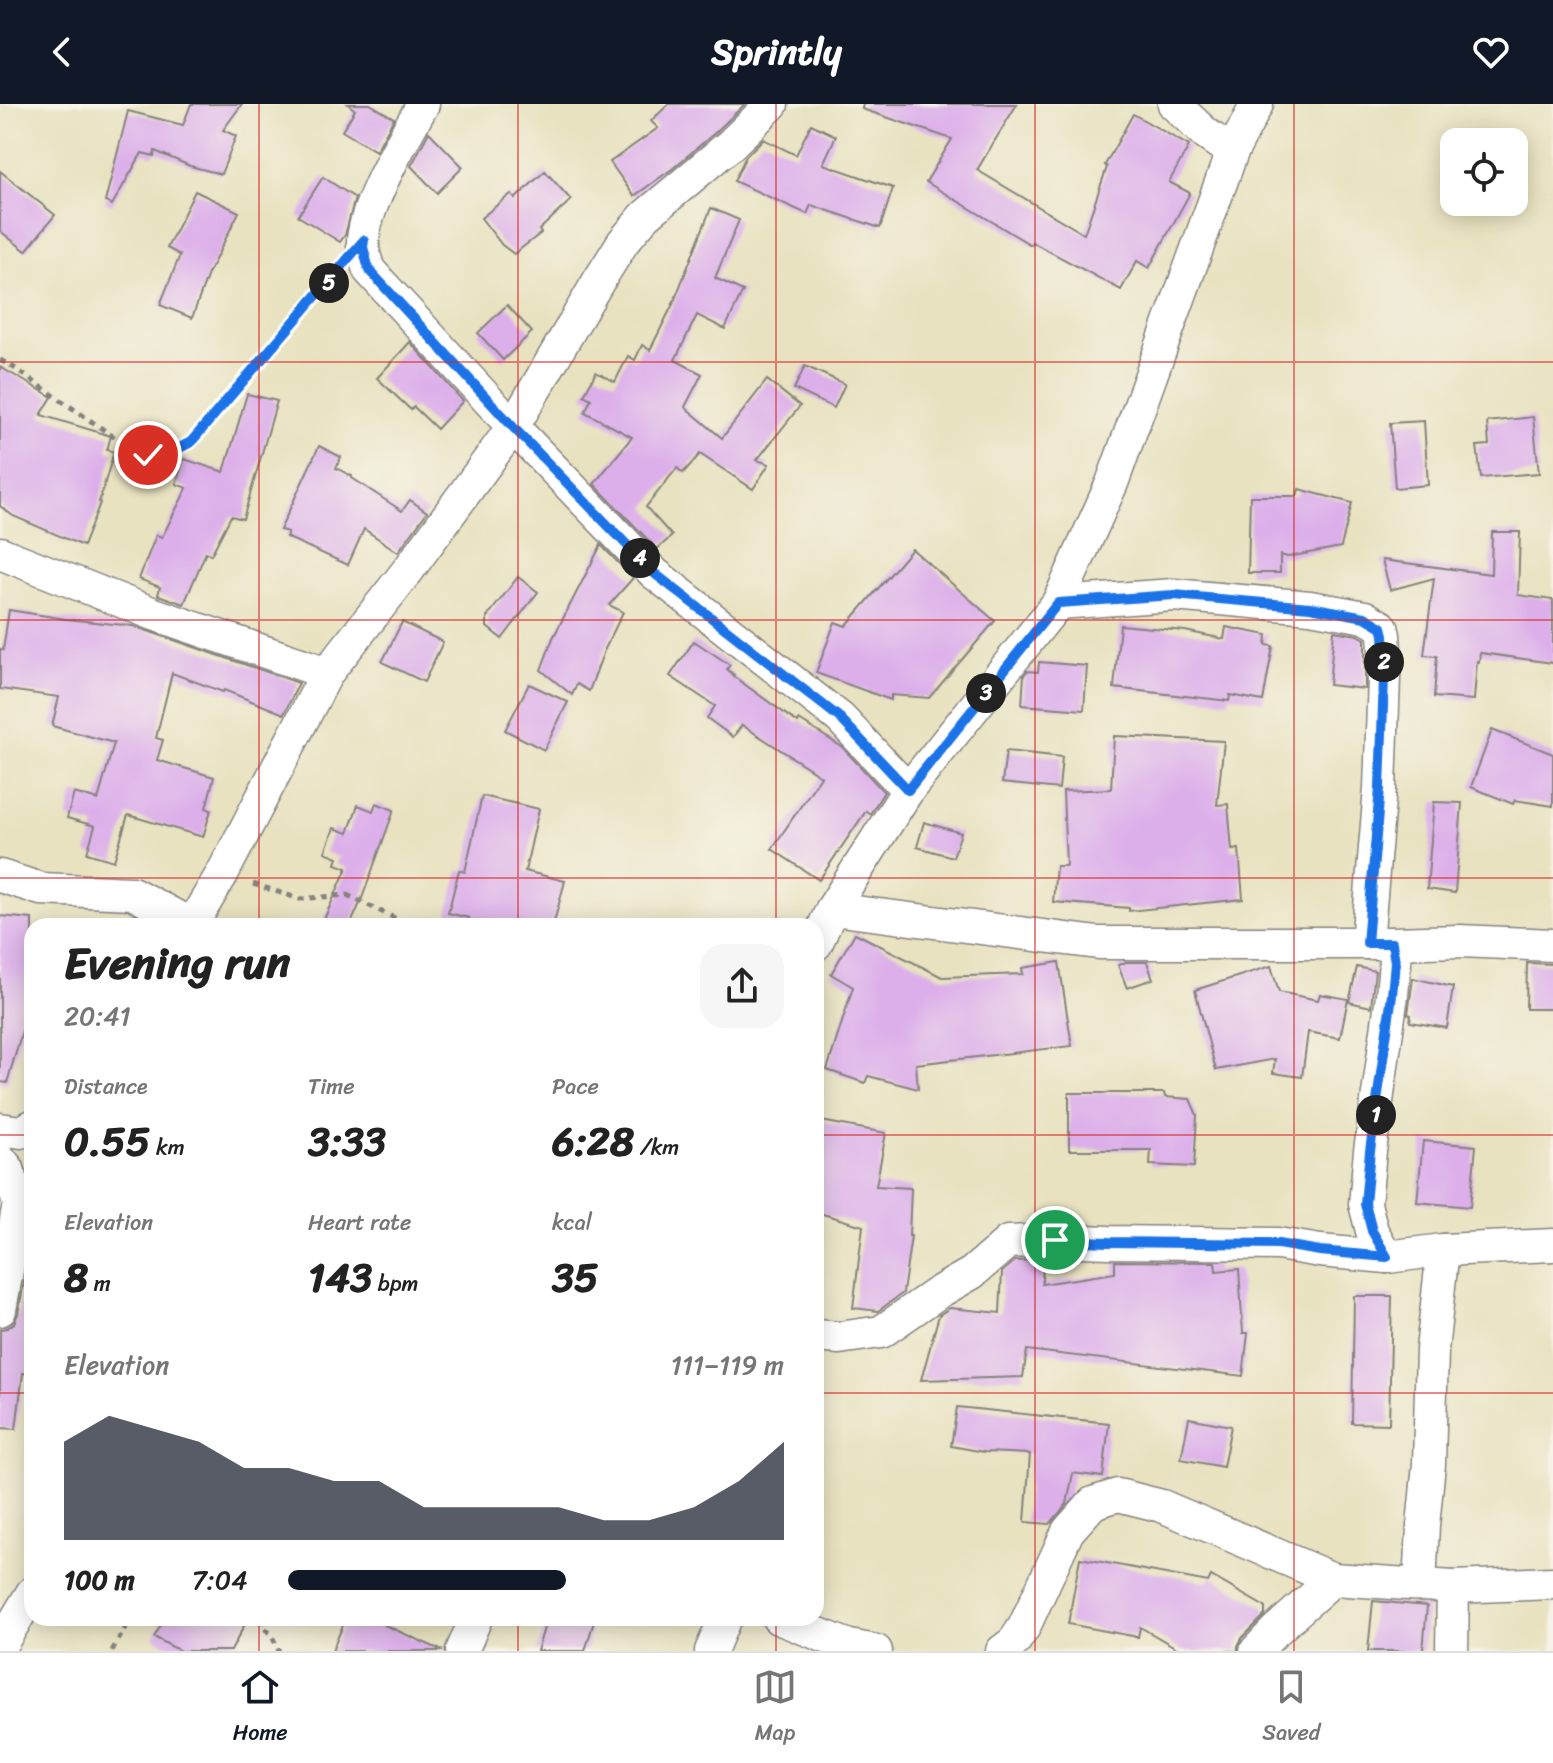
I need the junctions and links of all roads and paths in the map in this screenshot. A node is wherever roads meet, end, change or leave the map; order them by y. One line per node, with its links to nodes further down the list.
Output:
1 (423, 104): 6 (street)
2 (772, 104): 8 (street)
3 (1174, 104): 5 (street)
4 (1257, 104): 5 (street)
5 (1232, 152): 10 (street)
6 (364, 240): 7 (path); 8 (street)
7 (0, 360)
8 (513, 427): 11 (street); 12 (street)
9 (0, 553): 11 (street)
10 (1058, 603): 12 (street); 20 (street)
11 (327, 673): 13 (street)
12 (908, 790): 15 (street)
13 (222, 874): 17 (street); 18 (path)
14 (0, 876): 16 (street)
15 (832, 909): 19 (street); 20 (street)
16 (177, 918)
17 (196, 918)
18 (394, 918)
19 (824, 926)
20 (1380, 943): 21 (street); 27 (street)
21 (1553, 945)
22 (0, 1129): 23 (street)
23 (24, 1130)
24 (0, 1159): 28 (street)
25 (1553, 1245): 26 (street)
26 (1443, 1250): 27 (street); 32 (street)
27 (1387, 1257): 29 (street)
28 (0, 1310)
29 (824, 1337)
30 (1333, 1579): 32 (street); 42 (street); 47 (street)
31 (1553, 1583): 33 (street)
32 (1420, 1585): 33 (street)
33 (1453, 1587): 48 (street)
34 (24, 1606): 40 (street)
35 (126, 1626): 43 (path)
36 (262, 1626): 44 (path)
37 (473, 1626): 45 (street)
38 (722, 1626): 46 (street)
39 (799, 1626): 41 (street)
40 (0, 1646)
41 (858, 1649)
42 (1009, 1649)
43 (112, 1651)
44 (279, 1651)
45 (462, 1651)
46 (711, 1651)
47 (1256, 1651)
48 (1452, 1651)

